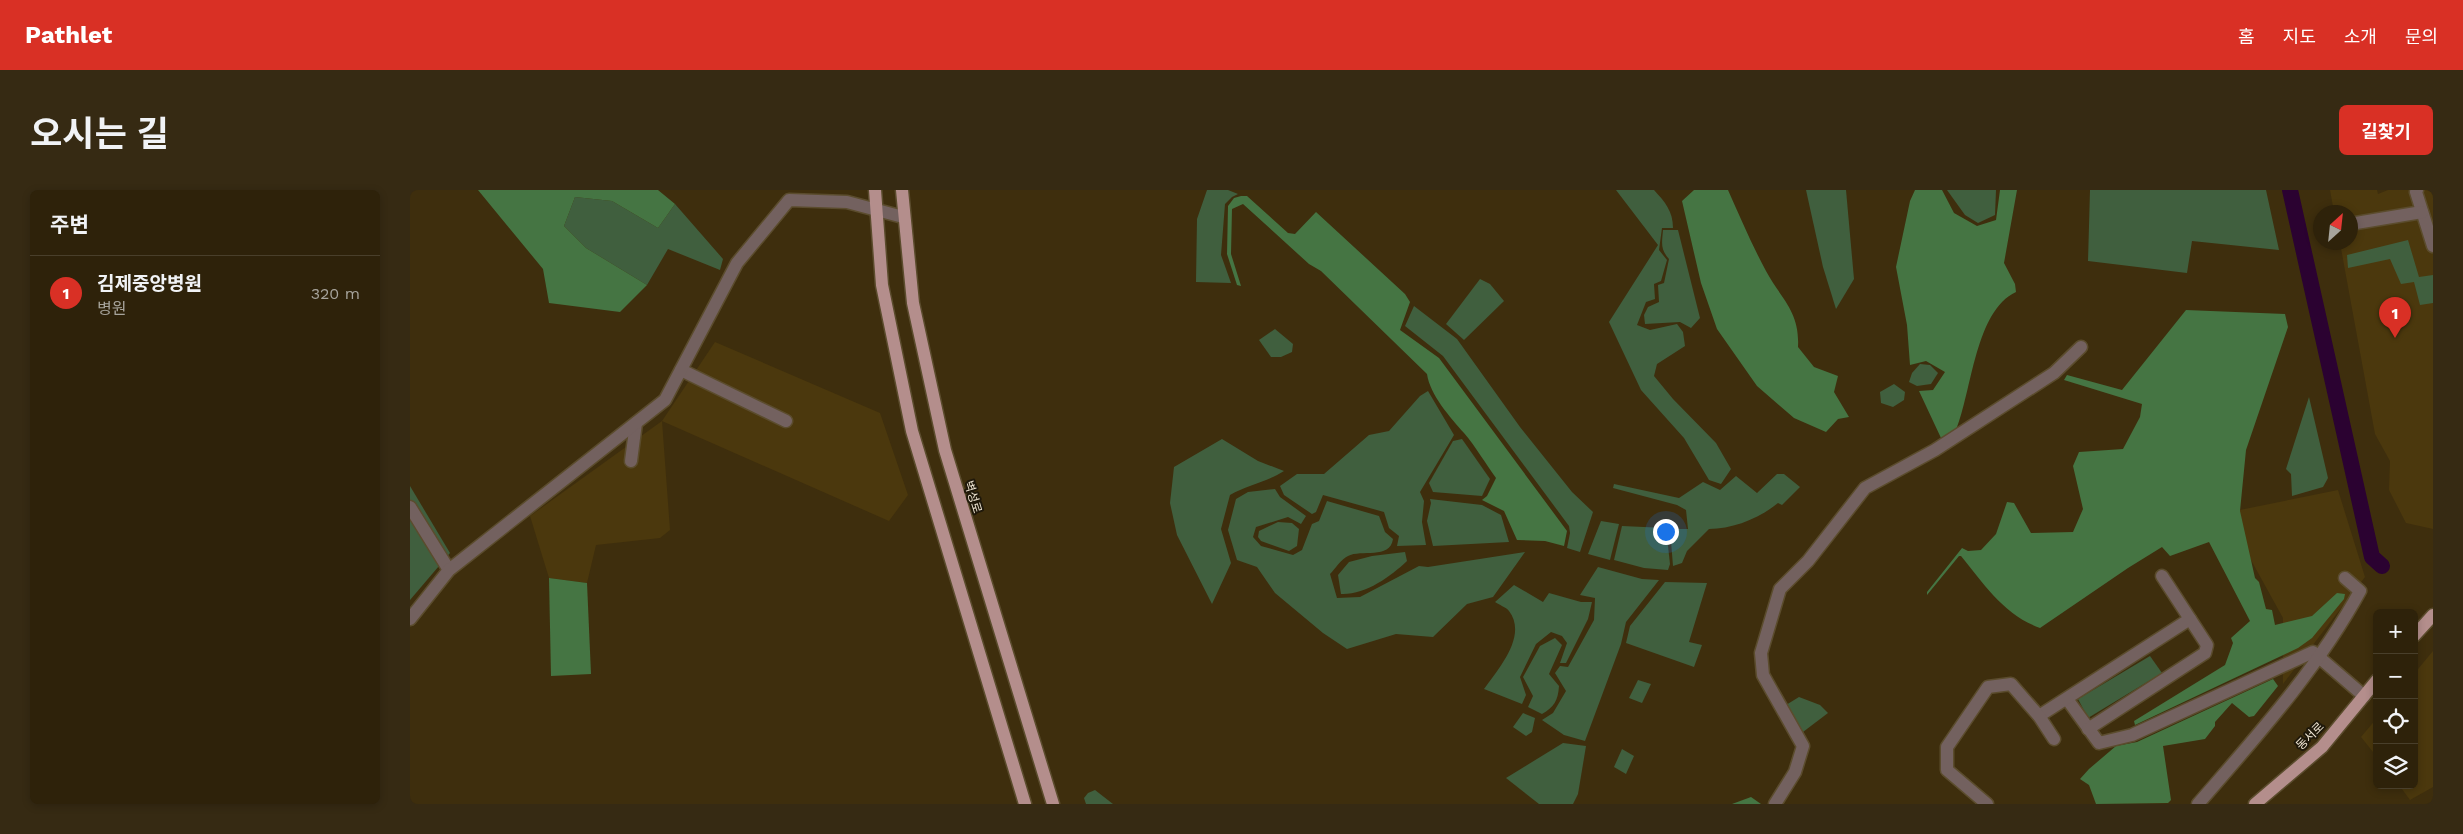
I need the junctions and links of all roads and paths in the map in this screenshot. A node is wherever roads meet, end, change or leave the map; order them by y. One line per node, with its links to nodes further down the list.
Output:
1 (875, 190): 4 (main road)
2 (902, 190): 6 (main road, 벽성로)
3 (2418, 190): 5 (street)
4 (875, 209): 6 (street); 10 (street); 29 (main road)
5 (2422, 212): 7 (street); 8 (street)
6 (903, 217): 30 (main road, 벽성로)
7 (2358, 223)
8 (2433, 246)
9 (2081, 347): 31 (street)
10 (681, 370): 11 (street); 12 (street)
11 (786, 422)
12 (636, 423): 13 (street); 15 (street)
13 (631, 461)
14 (410, 507): 15 (street)
15 (449, 570): 19 (street)
16 (2162, 576): 20 (street)
17 (2344, 578): 22 (street)
18 (2433, 615): 21 (main road)
19 (410, 619)
20 (2190, 619): 25 (street); 27 (street)
21 (2418, 632)
22 (2318, 657): 24 (street); 27 (street); 33 (street)
23 (2373, 685): 24 (main road, 동서로)
24 (2364, 696): 34 (main road, 동서로)
25 (2067, 699): 26 (street); 27 (street)
26 (2039, 716): 28 (street); 32 (street)
27 (2088, 729)
28 (2054, 739)
29 (1024, 804)
30 (1053, 804)
31 (1775, 804)
32 (1987, 804)
33 (2198, 804)
34 (2255, 804)

